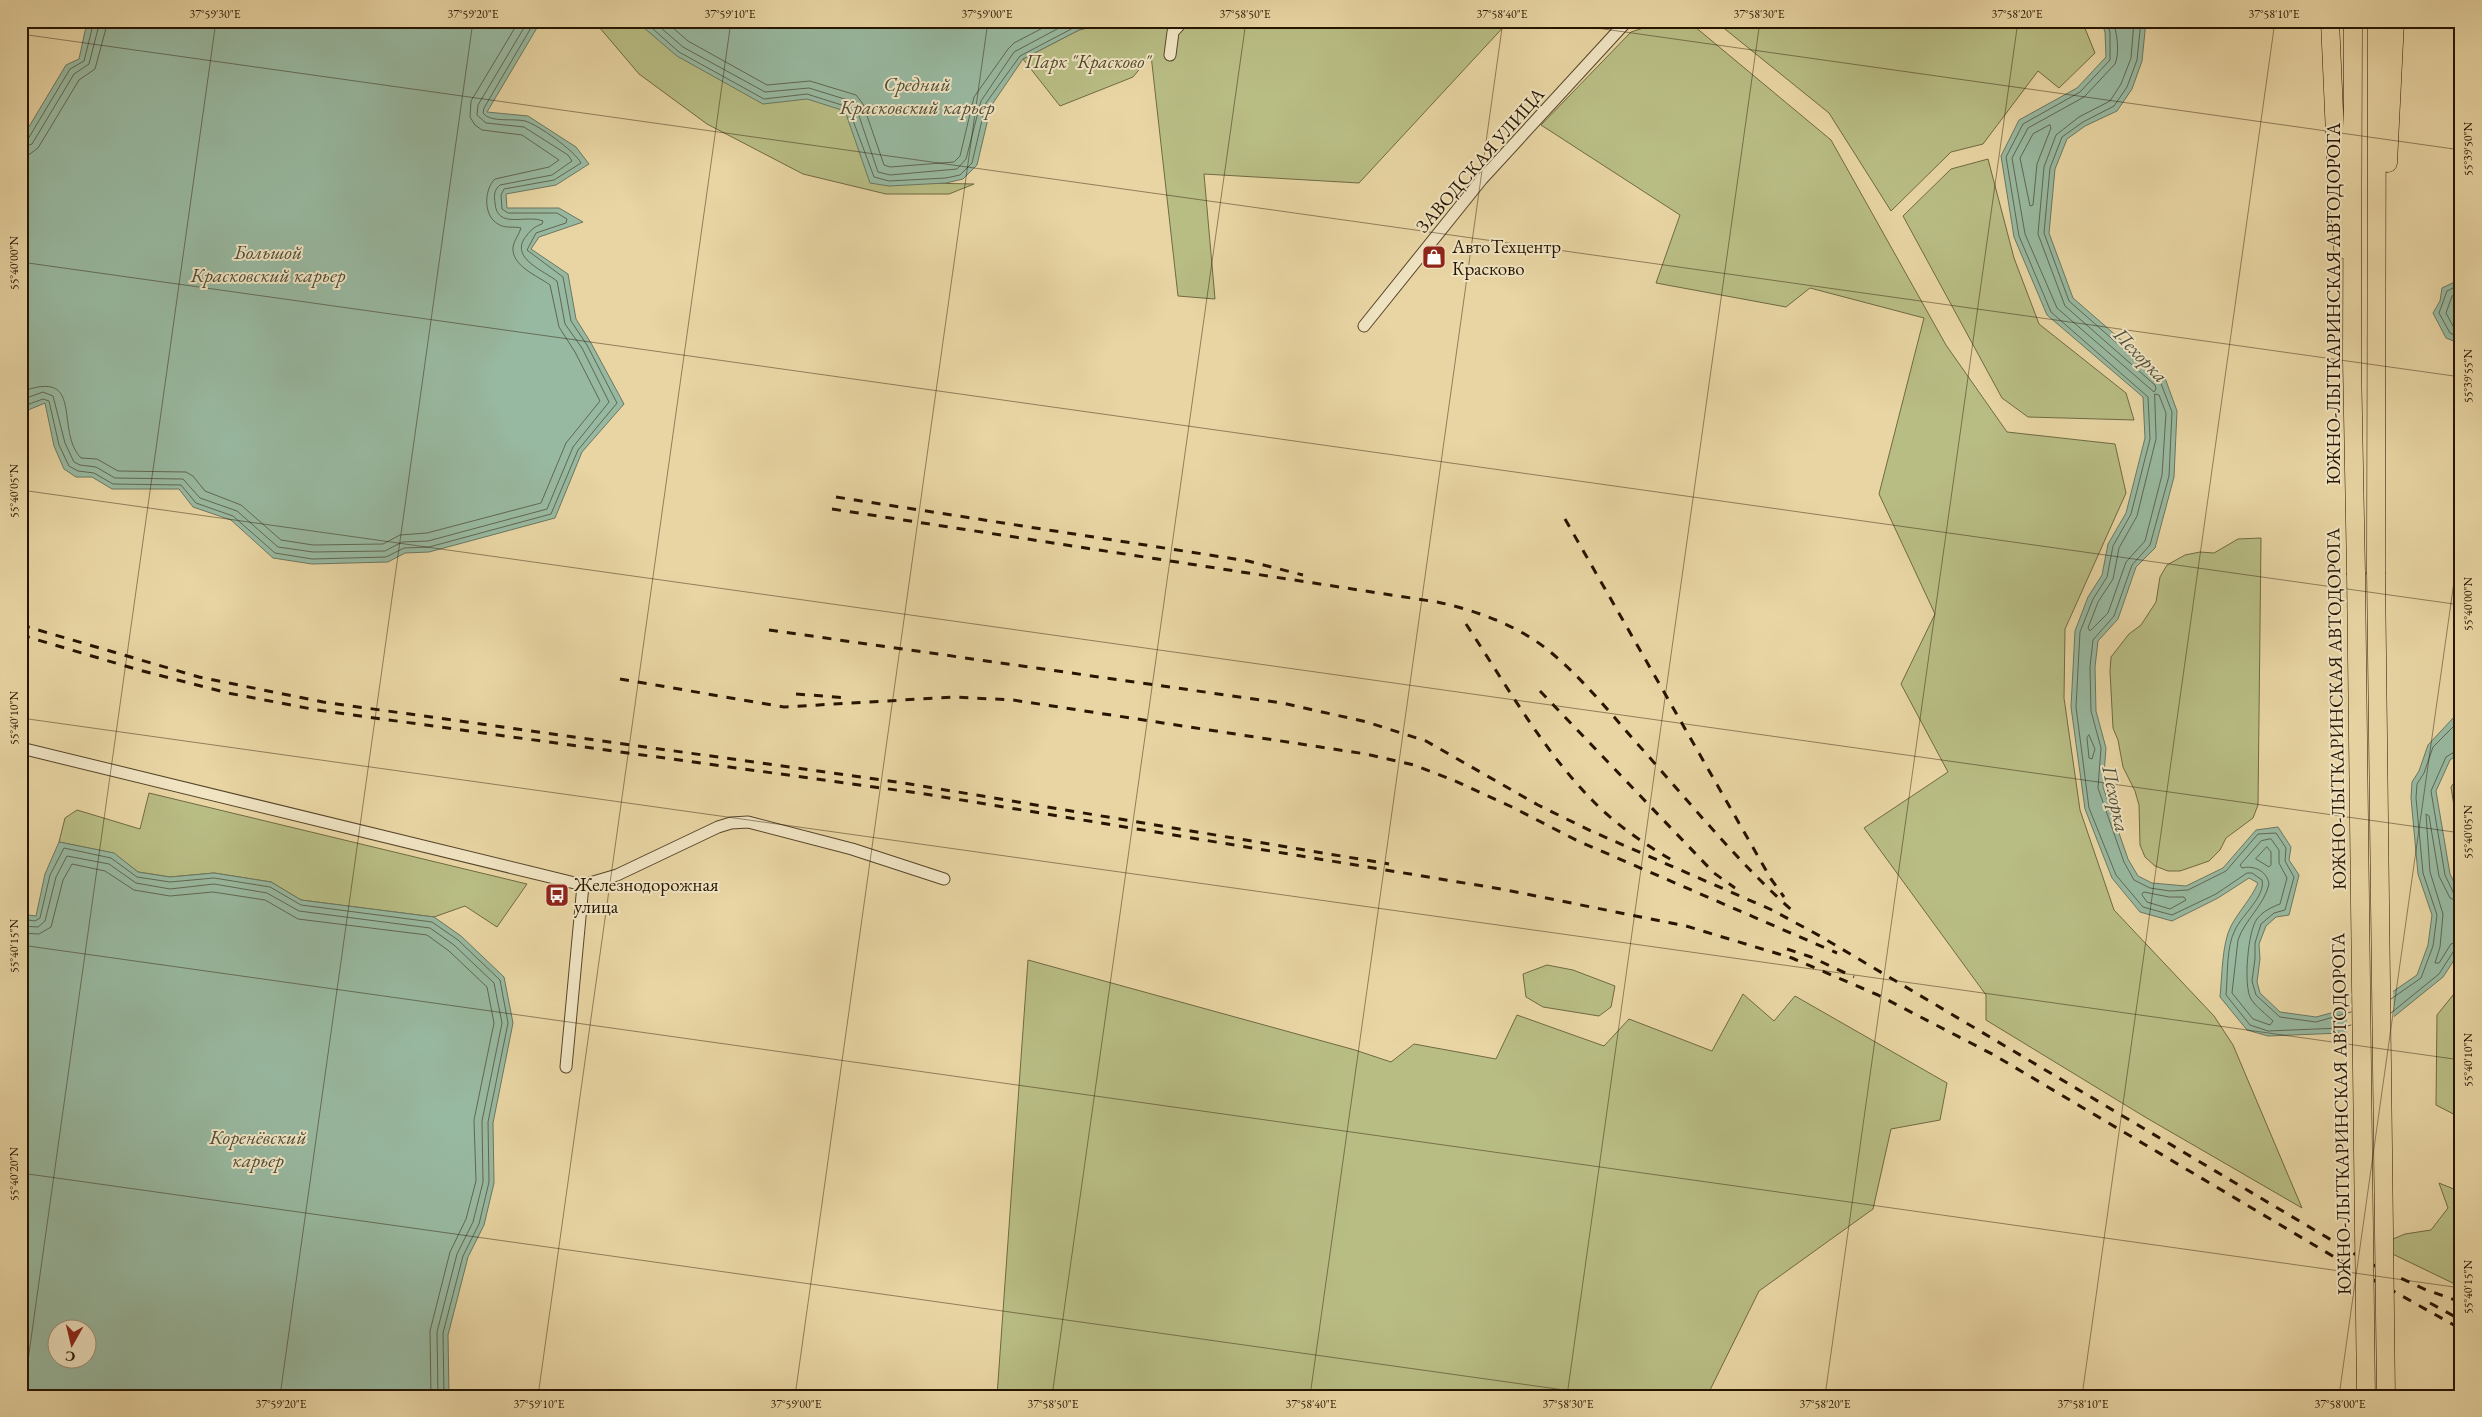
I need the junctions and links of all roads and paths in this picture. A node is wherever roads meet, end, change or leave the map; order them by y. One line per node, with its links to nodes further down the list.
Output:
1 (1183, 21): 7 (street)
2 (1627, 21): 8 (street, ЗАВОДСКАЯ УЛИЦА)
3 (2330, 21): 10 (main road)
4 (2354, 21): 10 (main road, ЮЖНО-ЛЫТКАРИНСКАЯ АВТОДОРОГА)
5 (2376, 21): 9 (main road)
6 (2395, 21): 9 (main road)
7 (1170, 55)
8 (1364, 326)
9 (2377, 360): 16 (main road, bridge)
10 (2352, 361): 15 (main road, ЮЖНО-ЛЫТКАРИНСКАЯ АВТОДОРОГА, bridge)
11 (21, 748): 13 (street)
12 (944, 879): 13 (street)
13 (583, 885): 14 (street)
14 (566, 1067)
15 (2366, 1396)
16 (2386, 1396)

